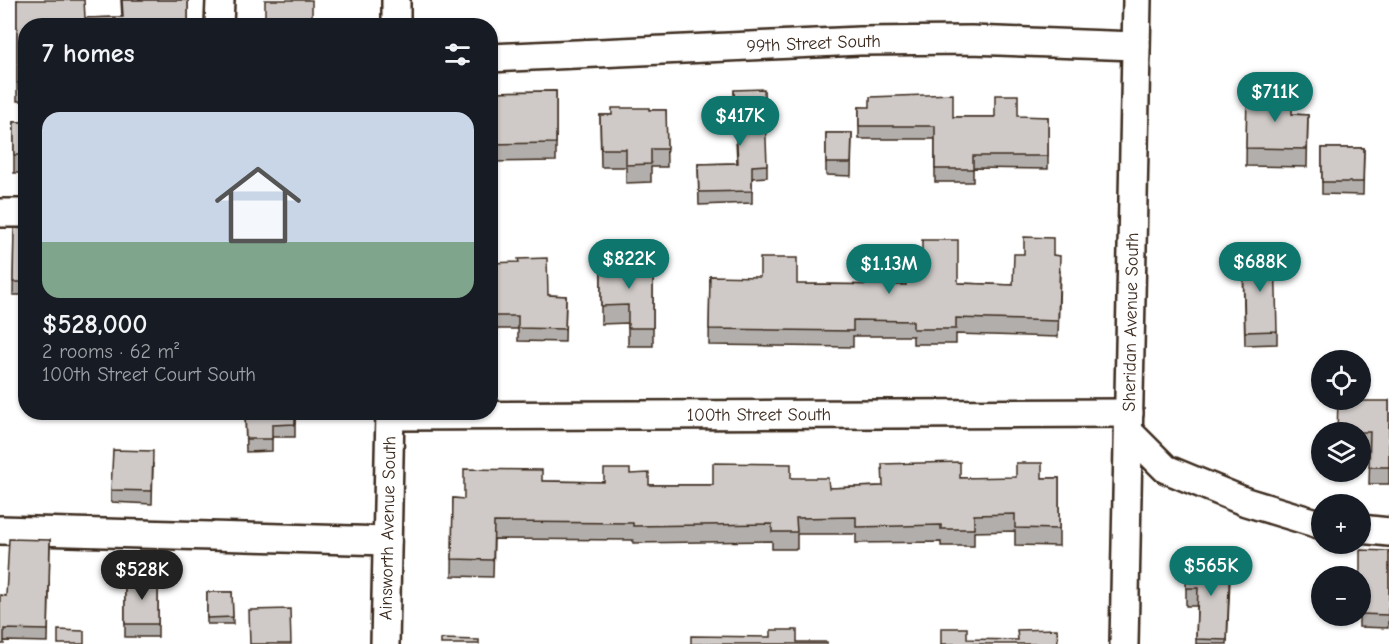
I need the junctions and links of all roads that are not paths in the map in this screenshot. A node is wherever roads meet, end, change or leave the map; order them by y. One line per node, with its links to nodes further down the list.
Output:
1 (220, 0): 4 (street)
2 (396, 0): 5 (street)
3 (1137, 0): 6 (street, Sheridan Avenue South)
4 (219, 18)
5 (396, 18)
6 (1136, 46): 7 (street, 99th Street South); 12 (street, Sheridan Avenue South)
7 (498, 58)
8 (0, 213): 9 (street)
9 (18, 213)
10 (498, 415): 12 (street, 100th Street South)
11 (390, 420): 17 (street, Ainsworth Avenue South)
12 (1129, 422): 13 (street); 19 (street, Sheridan Avenue South)
13 (1311, 522)
14 (0, 530): 17 (street)
15 (1371, 530): 16 (street)
16 (1389, 532)
17 (387, 541): 18 (street, Ainsworth Avenue South)
18 (384, 644)
19 (1124, 644)

